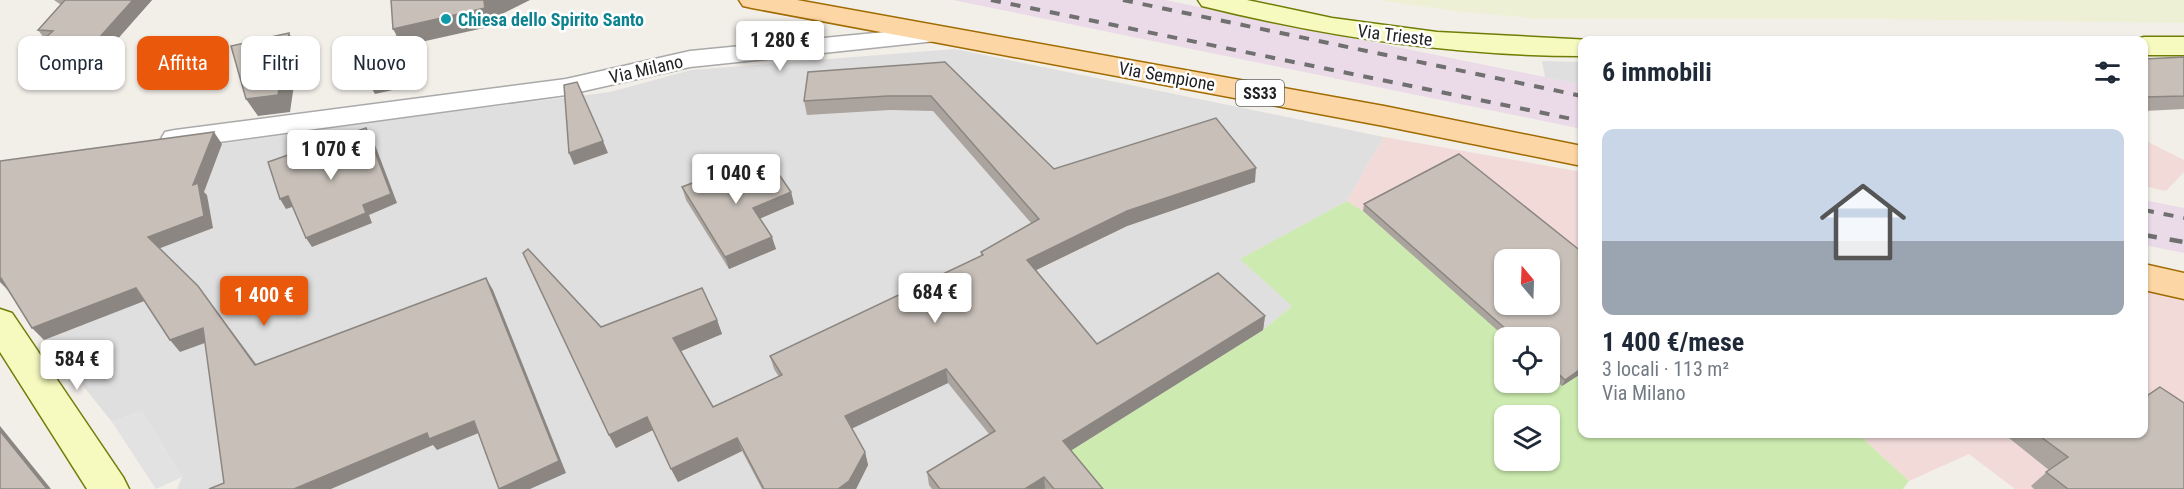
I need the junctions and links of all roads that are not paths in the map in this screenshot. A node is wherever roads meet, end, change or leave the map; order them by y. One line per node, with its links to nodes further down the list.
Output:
1 (752, 0): 3 (main road, Via Sempione / SS33)
2 (1211, 0): 6 (street, Via Trieste)
3 (936, 34): 7 (street, Via Milano); 8 (main road, Via Sempione / SS33)
4 (2148, 46): 5 (street)
5 (2184, 46)
6 (1578, 48)
7 (152, 142)
8 (1578, 155)
9 (2148, 278): 10 (main road)
10 (2184, 286)
11 (0, 323): 12 (street)
12 (109, 489)

